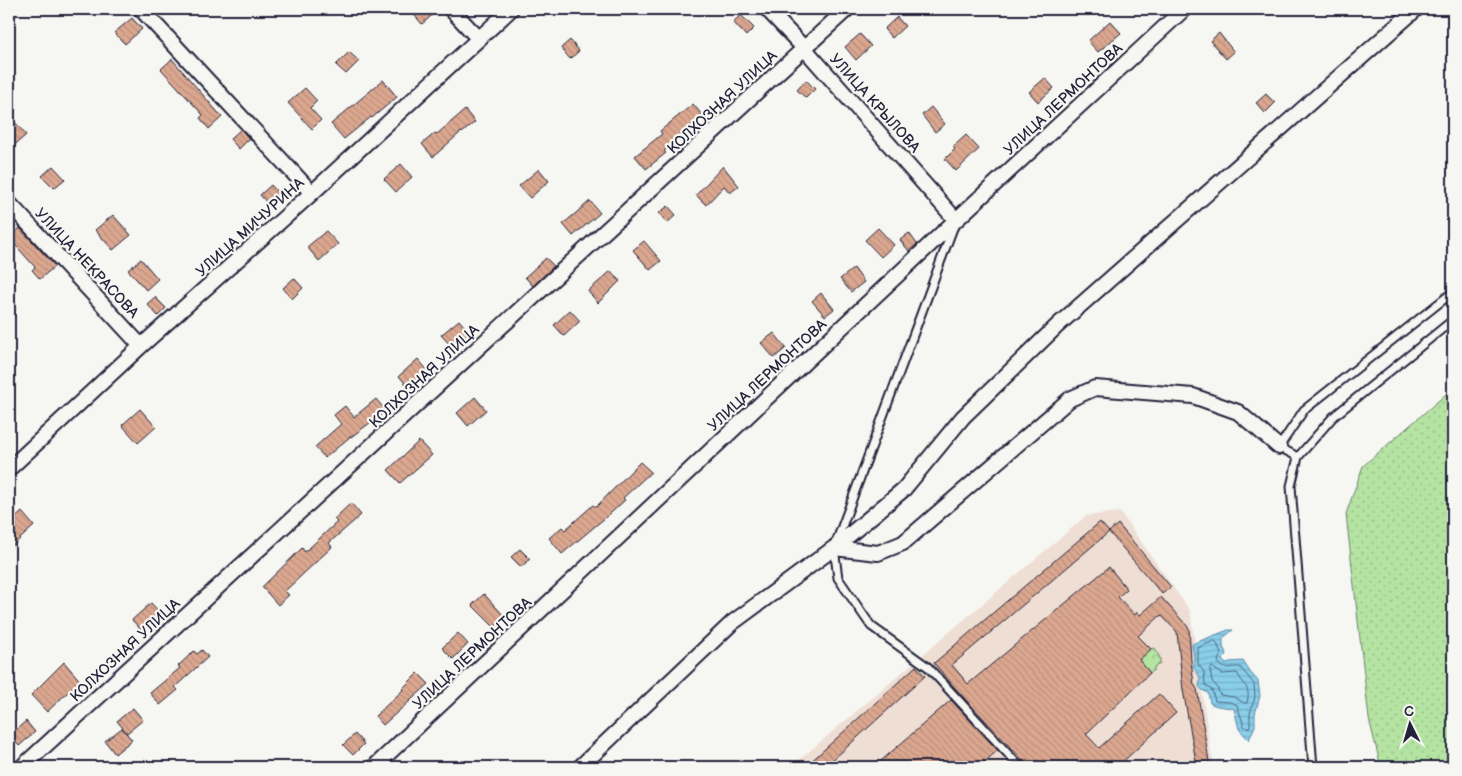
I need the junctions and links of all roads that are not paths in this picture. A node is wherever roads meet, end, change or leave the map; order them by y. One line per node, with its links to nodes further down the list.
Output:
1 (141, 9): 10 (street)
2 (451, 9): 8 (street)
3 (511, 9): 8 (street, УЛИЦА МИЧУРИНА)
4 (767, 9): 9 (street, УЛИЦА КРЫЛОВА)
5 (847, 9): 9 (street, КОЛХОЗНАЯ УЛИЦА)
6 (1184, 9): 12 (street, УЛИЦА ЛЕРМОНТОВА)
7 (1416, 9): 19 (street)
8 (479, 39): 10 (street, УЛИЦА МИЧУРИНА)
9 (804, 48): 12 (street, УЛИЦА КРЫЛОВА); 20 (street, КОЛХОЗНАЯ УЛИЦА)
10 (312, 193): 15 (street, УЛИЦА МИЧУРИНА)
11 (9, 203): 15 (street, УЛИЦА НЕКРАСОВА)
12 (956, 220): 19 (lane); 21 (street, УЛИЦА ЛЕРМОНТОВА)
13 (1453, 292): 16 (lane)
14 (1453, 320): 17 (lane)
15 (142, 346): 18 (street, УЛИЦА МИЧУРИНА)
16 (1279, 447): 17 (lane); 19 (street)
17 (1298, 457): 24 (lane)
18 (9, 469)
19 (834, 548): 22 (street); 23 (lane)
20 (22, 767)
21 (374, 767)
22 (580, 767)
23 (1020, 767)
24 (1313, 767)

